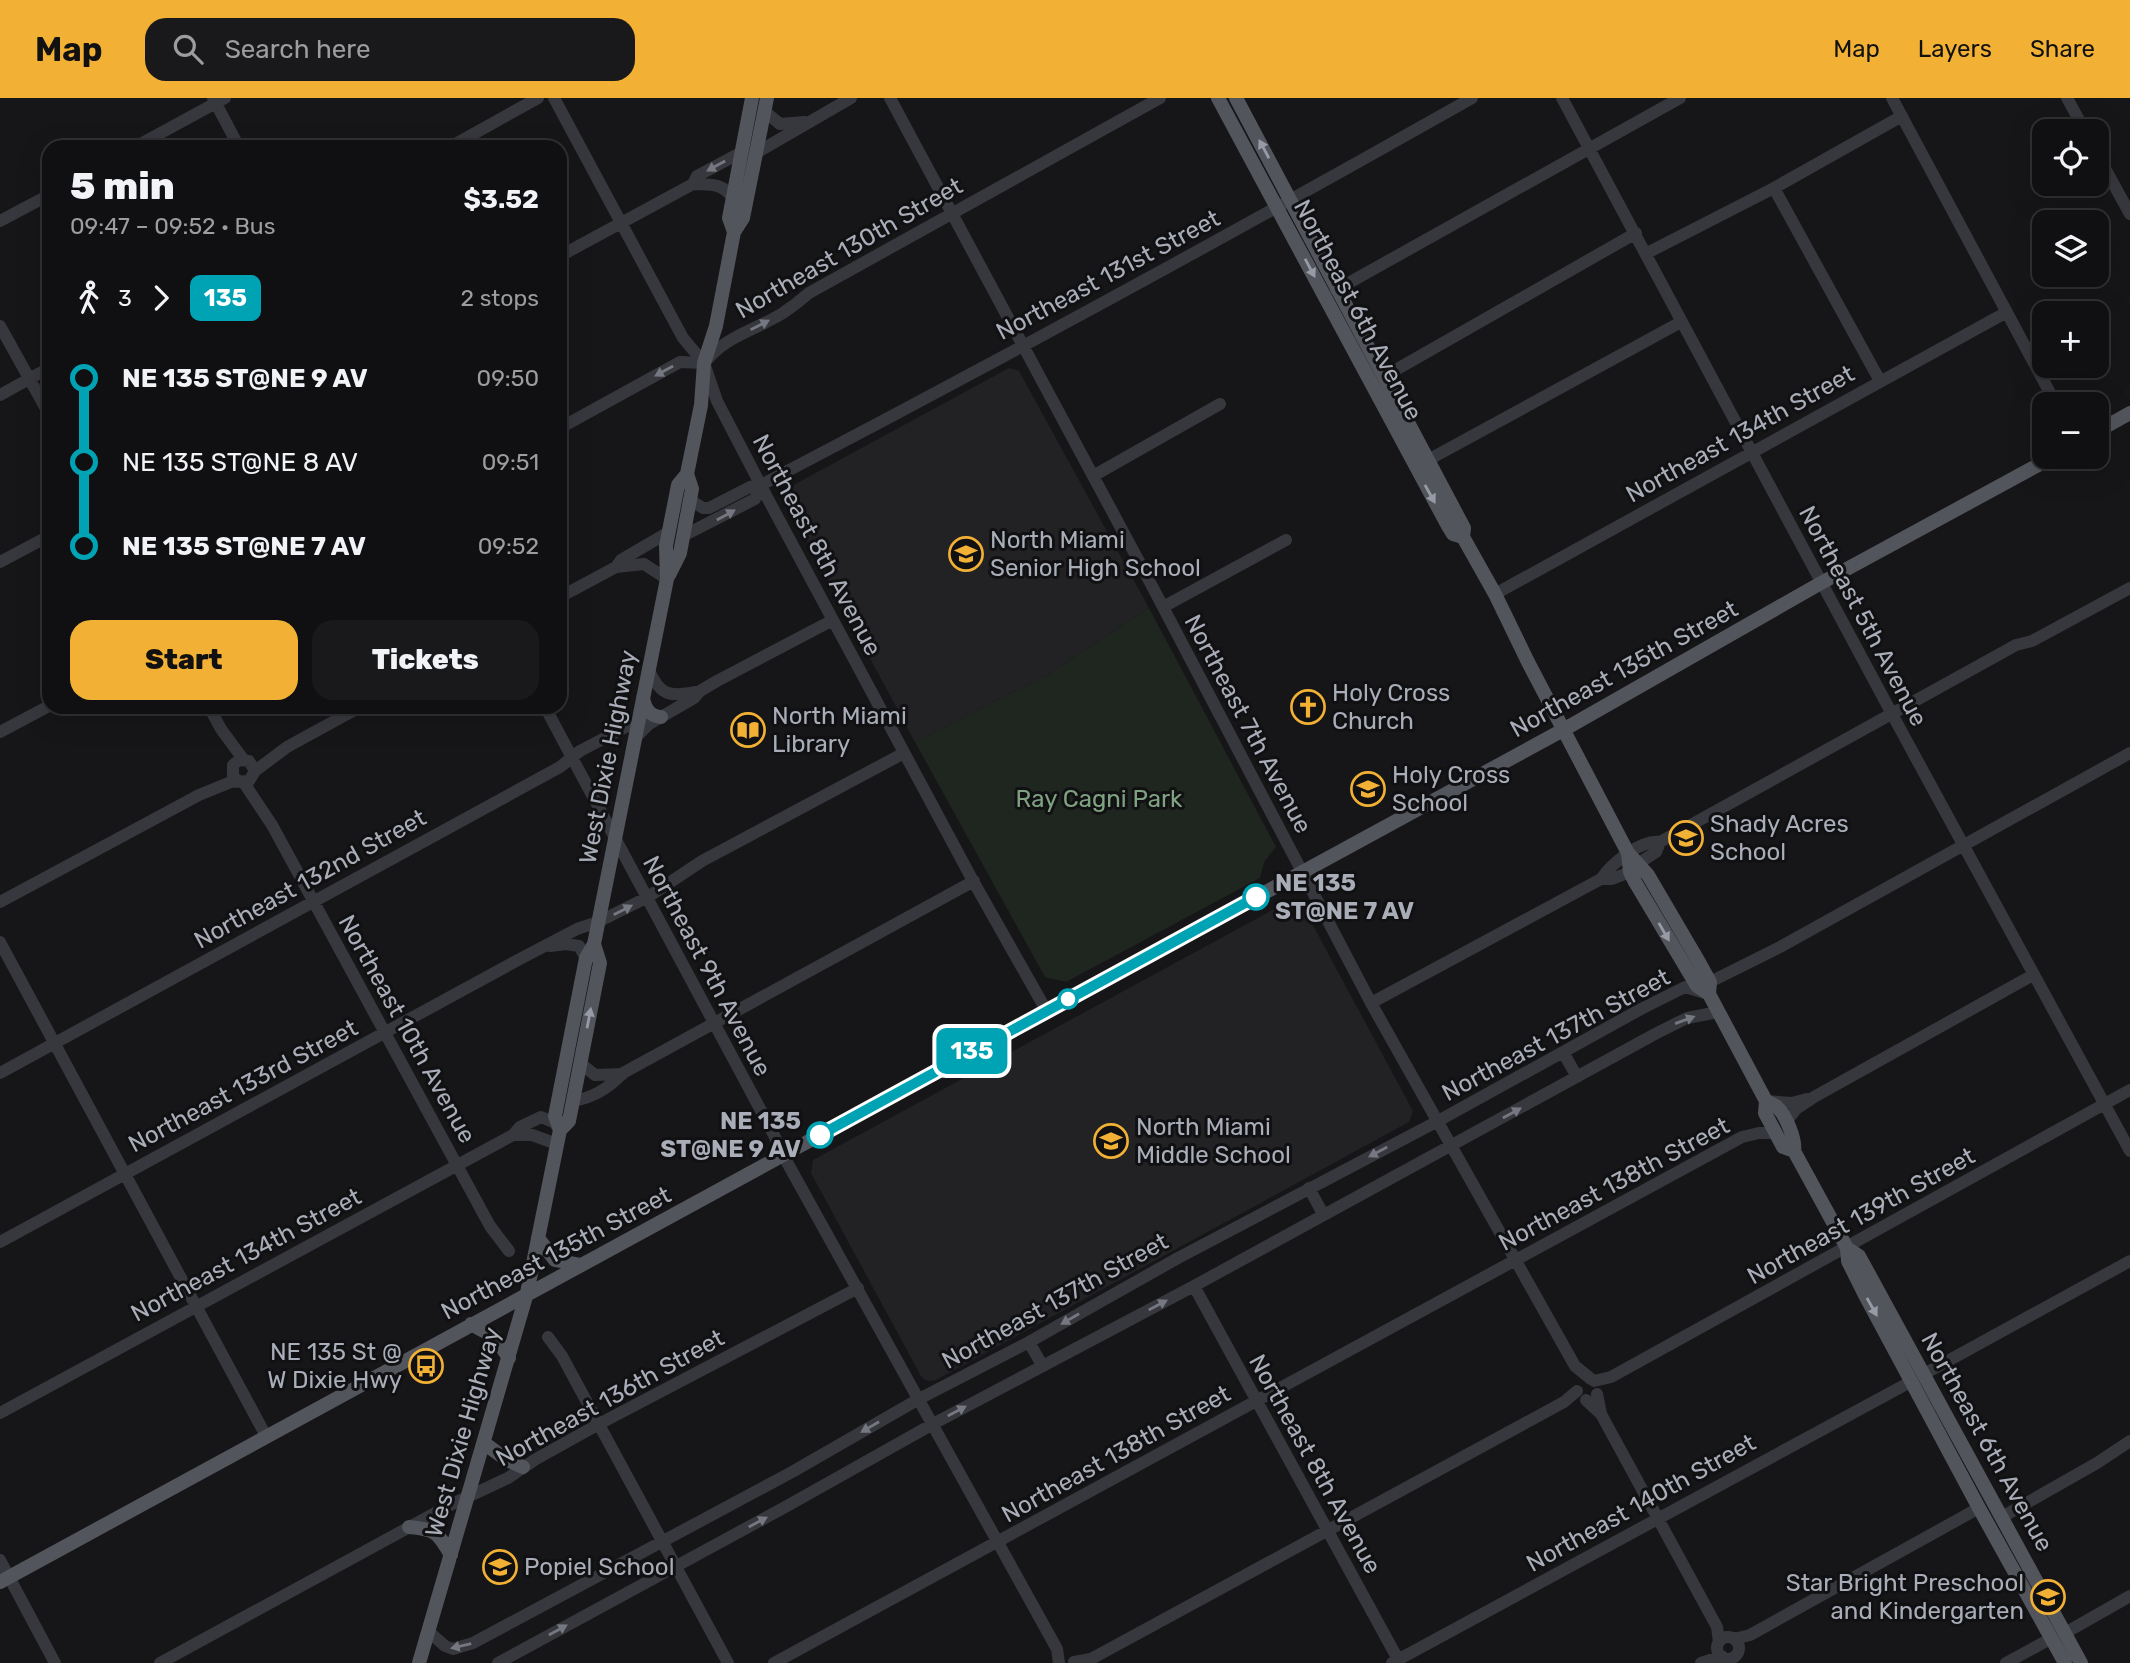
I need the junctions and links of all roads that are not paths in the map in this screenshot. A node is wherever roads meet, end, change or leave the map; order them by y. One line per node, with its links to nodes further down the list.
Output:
1 (538, 98): 21 (street)
2 (554, 98): 33 (street, Northeast 8th Avenue)
3 (752, 98): 23 (main road, West Dixie Highway)
4 (851, 98): 18 (street)
5 (890, 98): 30 (street, Northeast 7th Avenue)
6 (1160, 98): 30 (street, Northeast 130th Street)
7 (1218, 98): 29 (main road, Northeast 6th Avenue)
8 (1236, 98): 29 (main road, Northeast 6th Avenue, one-way to 8)
9 (1472, 98): 29 (street, Northeast 131st Street)
10 (1562, 98): 22 (street, Northeast 5th Avenue)
11 (1680, 98): 22 (street)
12 (1892, 98): 16 (street)
13 (2067, 98): 17 (street)
14 (218, 100): 19 (street); 20 (street)
15 (765, 105): 18 (street); 23 (main road, West Dixie Highway)
16 (1902, 116): 26 (street); 39 (street)
17 (2078, 119)
18 (806, 122): 23 (street)
19 (147, 140)
20 (236, 140)
21 (463, 140)
22 (1587, 148): 35 (street, Northeast 5th Avenue); 38 (street)
23 (749, 153): 25 (street, one-way to 25); 27 (main road, West Dixie Highway); 34 (main road, West Dixie Highway)
24 (2109, 176): 31 (street)
25 (693, 184): 27 (street); 33 (street)
26 (1774, 187): 37 (street); 47 (street)
27 (733, 198): 34 (main road, West Dixie Highway)
28 (42, 199): 32 (street)
29 (1284, 204): 38 (main road, Northeast 6th Avenue); 42 (street, Northeast 131st Street); 55 (main road, Northeast 6th Avenue, one-way to 55)
30 (952, 214): 42 (street, Northeast 7th Avenue); 43 (street, Northeast 130th Street, one-way to 30)
31 (2130, 214)
32 (0, 222)
33 (621, 224): 36 (street); 43 (street, Northeast 8th Avenue)
34 (734, 232): 43 (main road, West Dixie Highway)
35 (1636, 233): 37 (street, Northeast 5th Avenue); 45 (street)
36 (567, 252)
37 (1647, 253): 40 (street, Northeast 5th Avenue)
38 (1336, 290): 45 (main road, Northeast 6th Avenue)
39 (2007, 312): 47 (street, Northeast 134th Street); 48 (street)
40 (1682, 322): 56 (street, Northeast 5th Avenue); 57 (street)
41 (0, 326): 46 (street)
42 (1021, 346): 60 (street, Northeast 7th Avenue); 61 (street, Northeast 131st Street)
43 (704, 363): 53 (street, one-way to 53); 59 (main road, West Dixie Highway); 61 (street, Northeast 8th Avenue)
44 (42, 372): 46 (street)
45 (1385, 376): 57 (main road, Northeast 6th Avenue)
46 (30, 378): 49 (street); 50 (street)
47 (1880, 381): 56 (street, Northeast 134th Street)
48 (2050, 392)
49 (0, 395)
50 (42, 401)
51 (1220, 404): 60 (street)
52 (2130, 413): 54 (main road)
53 (567, 424)
54 (2109, 425)
55 (1404, 444): 57 (main road); 64 (main road, Northeast 6th Avenue, one-way to 64)
56 (1752, 453): 70 (street, Northeast 5th Avenue); 73 (street, Northeast 134th Street)
57 (1428, 460): 64 (main road, Northeast 6th Avenue)
58 (2032, 468): 70 (main road, Northeast 135th Street)
59 (687, 474): 62 (main road, West Dixie Highway); 63 (main road, West Dixie Highway)
60 (1093, 476): 74 (street, Northeast 7th Avenue)
61 (761, 485): 62 (street, Northeast 131st Street); 63 (street, Northeast 131st Street, one-way to 61); 75 (street, Northeast 8th Avenue)
62 (690, 500): 63 (main road, West Dixie Highway)
63 (676, 534): 68 (street, Northeast 131st Street); 69 (main road, West Dixie Highway)
64 (1463, 537): 73 (main road, Northeast 6th Avenue)
65 (42, 540): 67 (street)
66 (1286, 540): 74 (street)
67 (0, 562)
68 (616, 567): 69 (street, Northeast 131st Street); 72 (street, Northeast 131st Street)
69 (667, 579): 76 (main road, West Dixie Highway)
70 (1821, 583): 83 (street, Northeast 5th Avenue); 86 (main road, Northeast 135th Street)
71 (2130, 588): 83 (street)
72 (567, 593)
73 (1495, 594): 86 (main road, Northeast 6th Avenue)
74 (1163, 607): 96 (street, Northeast 7th Avenue)
75 (833, 620): 77 (street); 89 (street, Northeast 8th Avenue)
76 (649, 670): 77 (street); 78 (main road, West Dixie Highway)
77 (699, 691): 84 (street)
78 (643, 698): 84 (main road); 85 (main road, West Dixie Highway)
79 (42, 710): 87 (street)
80 (212, 714): 92 (street, Northeast 10th Avenue)
81 (347, 714): 92 (street)
82 (549, 714): 91 (street, Northeast 9th Avenue)
83 (1892, 714): 94 (street, Northeast 5th Avenue); 95 (street)
84 (660, 717): 88 (street)
85 (639, 720): 88 (main road, West Dixie Highway); 91 (street, Northeast 132nd Street)
86 (1563, 730): 95 (main road, Northeast 6th Avenue); 96 (main road, Northeast 135th Street)
87 (0, 733)
88 (636, 737): 93 (main road, West Dixie Highway)
89 (904, 753): 98 (street, Northeast 8th Avenue); 99 (street, Northeast 133rd Street)
90 (2130, 753): 94 (street, Northeast 137th Street)
91 (572, 758): 93 (street, Northeast 9th Avenue); 100 (street, Northeast 132nd Street)
92 (243, 771): 100 (street, Northeast 10th Avenue); 101 (street)
93 (615, 838): 99 (street, Northeast 9th Avenue); 102 (main road, West Dixie Highway)
94 (1963, 844): 107 (street, Northeast 5th Avenue); 108 (street, Northeast 137th Street)
95 (1632, 863): 97 (street); 97 (street); 108 (main road, Northeast 6th Avenue)
96 (1302, 872): 109 (street, Northeast 7th Avenue); 110 (main road, Northeast 135th Street)
97 (1601, 879): 109 (street)
98 (974, 881): 110 (street, Northeast 8th Avenue); 112 (street)
99 (648, 897): 102 (street, Northeast 133rd Street, one-way to 99); 112 (street, Northeast 9th Avenue)
100 (314, 901): 113 (street, Northeast 10th Avenue); 114 (street, Northeast 132nd Street)
101 (0, 902)
102 (598, 922): 104 (main road, West Dixie Highway); 105 (street, Northeast 133rd Street)
103 (0, 942): 114 (street)
104 (594, 944): 106 (main road, West Dixie Highway); 116 (main road, West Dixie Highway, one-way to 104)
105 (543, 947): 106 (street, Northeast 133rd Street); 113 (street, Northeast 133rd Street)
106 (586, 958): 129 (main road, West Dixie Highway)
107 (2033, 975): 121 (street); 123 (street, Northeast 5th Avenue)
108 (1709, 988): 111 (main road, Northeast 6th Avenue); 115 (street, Northeast 137th Street)
109 (1371, 1003): 125 (street, Northeast 7th Avenue)
110 (1046, 1010): 134 (main road, Northeast 135th Street)
111 (1718, 1012): 119 (street, Northeast 137th Street, one-way to 111); 124 (main road, Northeast 6th Avenue)
112 (715, 1024): 118 (street); 134 (street, Northeast 9th Avenue)
113 (384, 1034): 135 (street, Northeast 10th Avenue); 136 (street, Northeast 133rd Street)
114 (55, 1042): 117 (street, Northeast 132nd Street); 136 (street)
115 (1563, 1052): 119 (street); 125 (street, Northeast 137th Street)
116 (580, 1063): 118 (street); 122 (main road, West Dixie Highway)
117 (0, 1073)
118 (623, 1073): 122 (street)
119 (1577, 1077): 131 (street, Northeast 137th Street, one-way to 119)
120 (2130, 1090): 123 (street, Northeast 139th Street)
121 (1814, 1097): 124 (street); 126 (street)
122 (573, 1101): 129 (main road, West Dixie Highway)
123 (2105, 1104): 132 (street, Northeast 5th Avenue); 141 (street, Northeast 139th Street)
124 (1766, 1107): 126 (main road, Northeast 6th Avenue); 127 (main road, Northeast 6th Avenue); 130 (street)
125 (1438, 1121): 131 (street, Northeast 7th Avenue); 137 (street, Northeast 137th Street, one-way to 137)
126 (1786, 1122): 133 (main road, Northeast 6th Avenue)
127 (1776, 1133): 130 (street, Northeast 138th Street); 133 (main road, Northeast 6th Avenue)
128 (513, 1135): 129 (street); 129 (street, Northeast 134th Street); 135 (street, Northeast 134th Street)
129 (559, 1137): 139 (main road, West Dixie Highway)
130 (1742, 1137): 143 (street, Northeast 138th Street)
131 (1452, 1146): 138 (street, Northeast 137th Street); 143 (street, Northeast 7th Avenue)
132 (2130, 1151)
133 (1794, 1152): 141 (main road, Northeast 6th Avenue)
134 (783, 1155): 145 (main road, Northeast 135th Street); 147 (street, Northeast 9th Avenue)
135 (457, 1164): 142 (street, Northeast 10th Avenue); 149 (street, Northeast 134th Street)
136 (125, 1174): 140 (street, Northeast 133rd Street); 149 (street)
137 (1309, 1188): 138 (street); 152 (street, Northeast 137th Street, one-way to 152)
138 (1323, 1214): 146 (street, Northeast 137th Street)
139 (538, 1238): 145 (main road); 148 (main road, West Dixie Highway)
140 (0, 1242)
141 (1847, 1248): 155 (main road, Northeast 6th Avenue); 156 (street, Northeast 139th Street)
142 (509, 1251)
143 (1517, 1260): 156 (street, Northeast 7th Avenue); 158 (street, Northeast 138th Street)
144 (2130, 1261): 155 (street, Northeast 140th Street)
145 (582, 1265): 148 (main road, Northeast 135th Street)
146 (1194, 1286): 154 (street, Northeast 137th Street, one-way to 146); 158 (street, Northeast 8th Avenue)
147 (858, 1288): 157 (street, Northeast 9th Avenue); 160 (street, Northeast 136th Street)
148 (527, 1293): 150 (main road, Northeast 135th Street); 153 (main road, West Dixie Highway)
149 (197, 1306): 159 (street, Northeast 134th Street); 162 (street)
150 (471, 1324): 153 (main road); 162 (main road, Northeast 135th Street)
151 (548, 1338): 160 (street)
152 (1029, 1342): 154 (street); 157 (street, Northeast 137th Street)
153 (509, 1358): 164 (main road, West Dixie Highway)
154 (1042, 1365): 161 (street, Northeast 137th Street, one-way to 154)
155 (1918, 1382): 167 (main road, Northeast 6th Avenue); 168 (main road, Northeast 6th Avenue); 169 (street, Northeast 140th Street)
156 (1588, 1390): 169 (street, Northeast 7th Avenue); 171 (street)
157 (919, 1399): 161 (street, Northeast 9th Avenue); 172 (street, Northeast 137th Street, one-way to 172)
158 (1256, 1401): 171 (street, Northeast 8th Avenue); 173 (street, Northeast 138th Street)
159 (0, 1413)
160 (598, 1424): 165 (street, Northeast 136th Street); 172 (street)
161 (933, 1424): 173 (street, Northeast 9th Avenue); 176 (street, Northeast 137th Street, one-way to 161)
162 (266, 1436): 177 (main road, Northeast 135th Street)
163 (2130, 1441): 168 (street)
164 (484, 1443): 165 (main road); 166 (main road, West Dixie Highway)
165 (523, 1467): 166 (street, Northeast 136th Street)
166 (468, 1498): 170 (street, Northeast 136th Street); 174 (main road, West Dixie Highway)
167 (1979, 1508): 180 (main road, Northeast 6th Avenue); 181 (street)
168 (2002, 1517): 180 (main road, Northeast 6th Avenue)
169 (1656, 1518): 181 (street, Northeast 7th Avenue); 184 (street, Northeast 140th Street)
170 (410, 1527): 174 (main road); 186 (street, Northeast 136th Street)
171 (1328, 1531): 182 (street); 184 (street, Northeast 8th Avenue)
172 (662, 1540): 176 (street); 179 (street, Northeast 137th Street, one-way to 179)
173 (997, 1543): 190 (street, Northeast 138th Street); 191 (street, Northeast 9th Avenue)
174 (451, 1555): 179 (main road, West Dixie Highway)
175 (0, 1560): 177 (street)
176 (676, 1567): 188 (street, Northeast 137th Street, one-way to 176); 189 (street)
177 (5, 1580): 185 (street)
178 (2130, 1596): 180 (street)
179 (428, 1631): 187 (main road, West Dixie Highway)
180 (2058, 1635): 192 (street); 193 (main road, Northeast 6th Avenue); 194 (main road); 195 (main road, Northeast 6th Avenue)
181 (1730, 1651): 183 (street)
182 (1090, 1661): 191 (street)
183 (1704, 1661)
184 (1397, 1662)
185 (55, 1663)
186 (160, 1663)
187 (419, 1663)
188 (498, 1663)
189 (728, 1663)
190 (774, 1663)
191 (1069, 1663)
192 (2006, 1663)
193 (2065, 1663)
194 (2073, 1663)
195 (2081, 1663)

